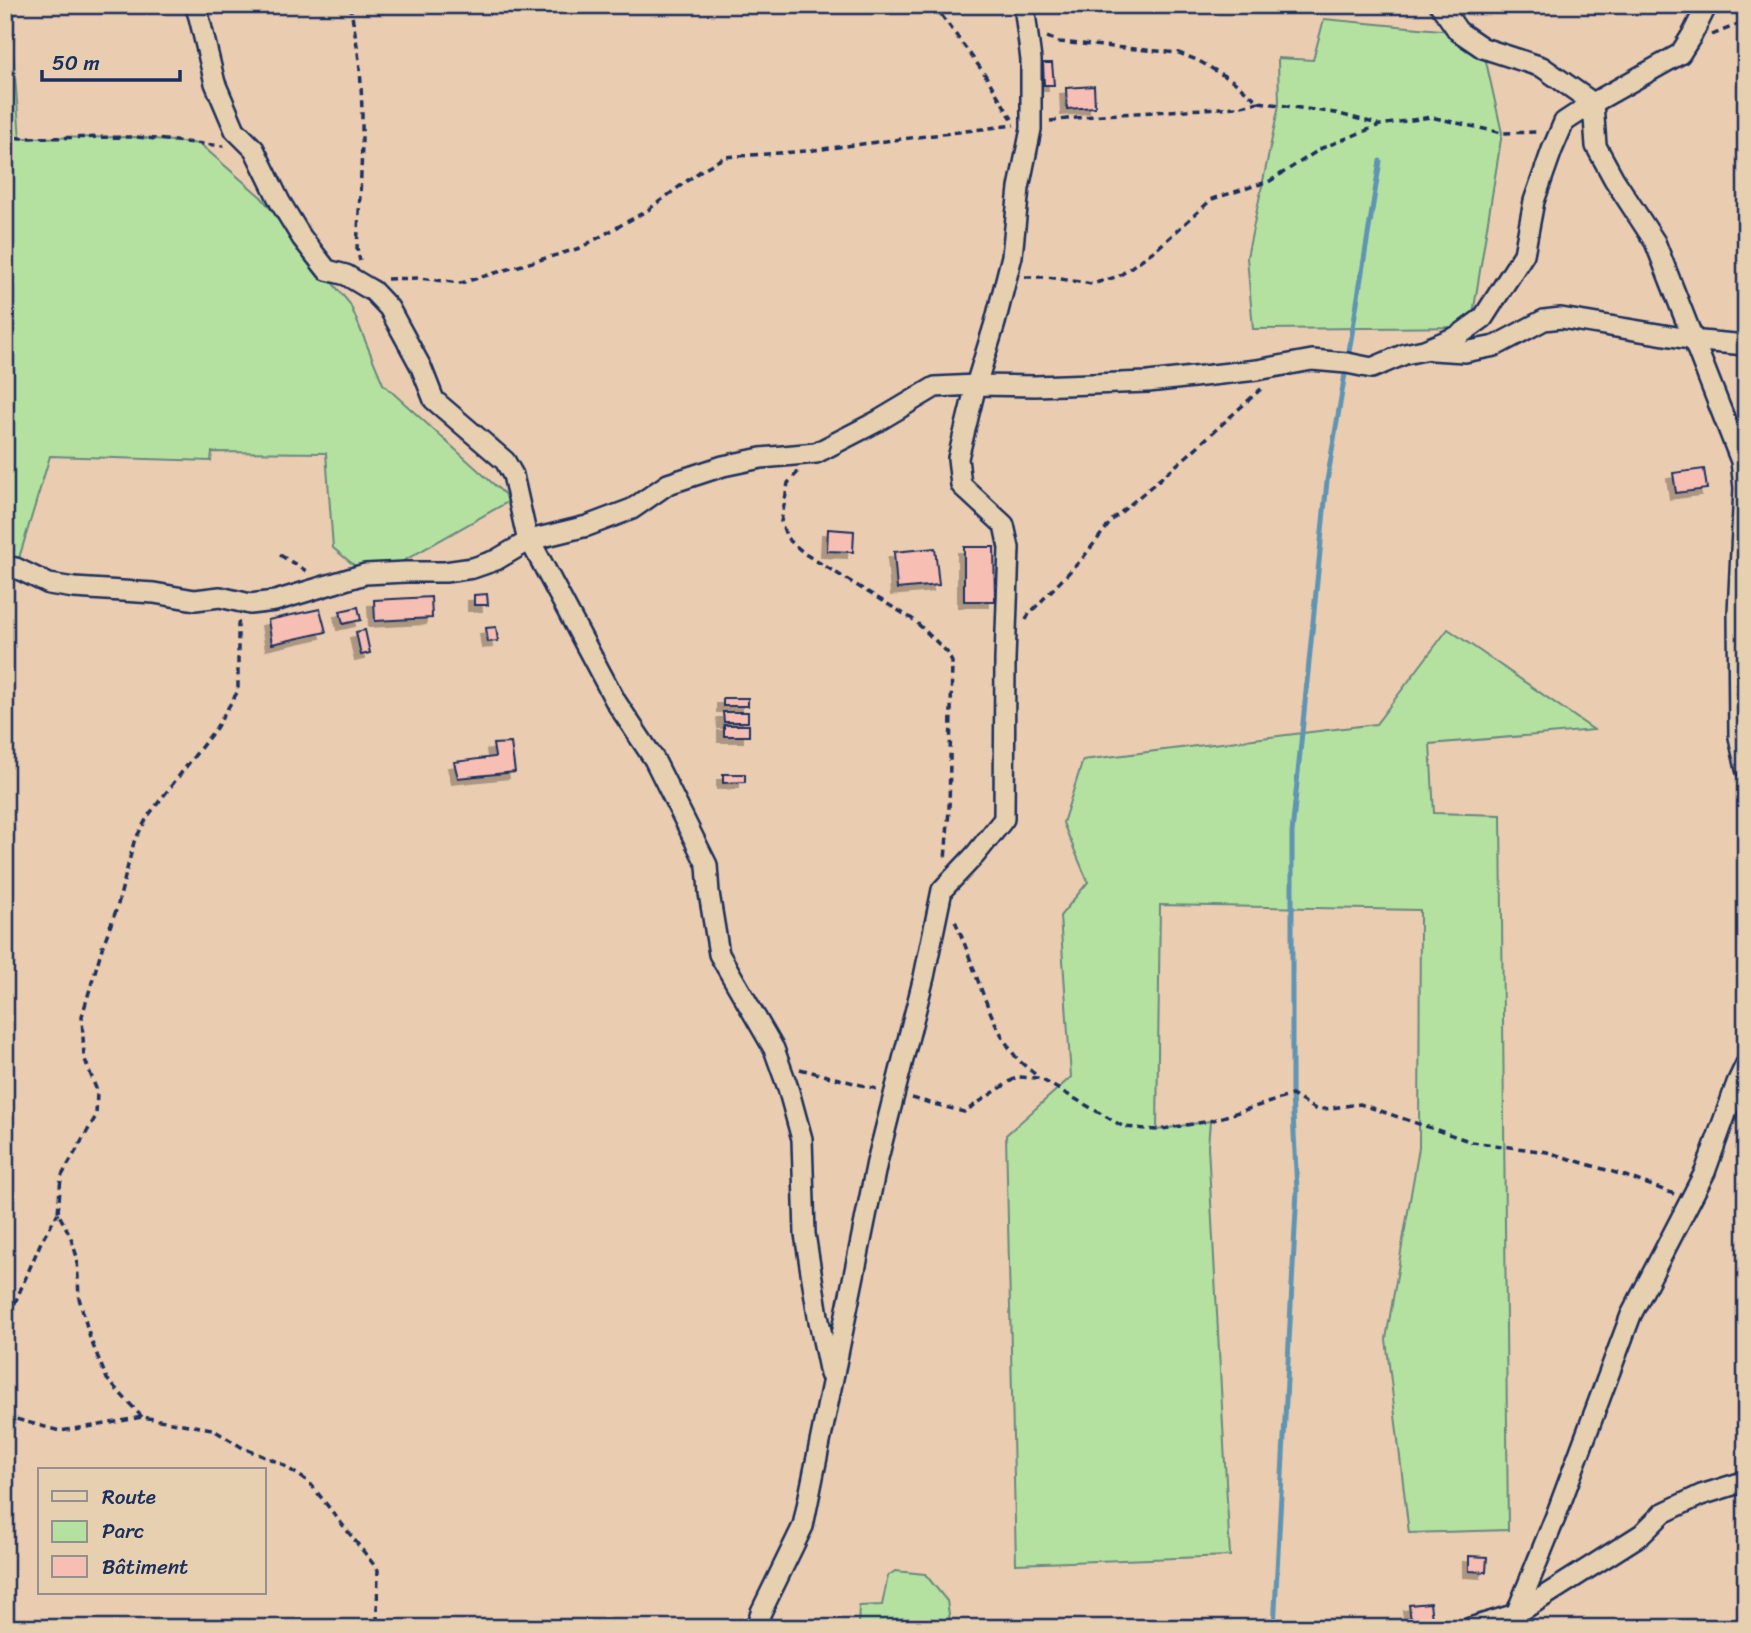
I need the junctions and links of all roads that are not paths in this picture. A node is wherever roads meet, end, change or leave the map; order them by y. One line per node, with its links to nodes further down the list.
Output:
1 (195, 5): 10 (street)
2 (1024, 5): 9 (street)
3 (1440, 5): 5 (street)
4 (1707, 5): 5 (street)
5 (1593, 103): 6 (street); 8 (street)
6 (1694, 340): 7 (street); 8 (street); 12 (street)
7 (1746, 345)
8 (1424, 350): 9 (street)
9 (976, 385): 10 (street); 14 (street)
10 (530, 540): 11 (street); 14 (street)
11 (5, 566)
12 (1746, 769)
13 (1746, 1064): 16 (street)
14 (832, 1383): 17 (street)
15 (1746, 1481): 16 (street)
16 (1511, 1621): 18 (street)
17 (756, 1628)
18 (1470, 1628)

